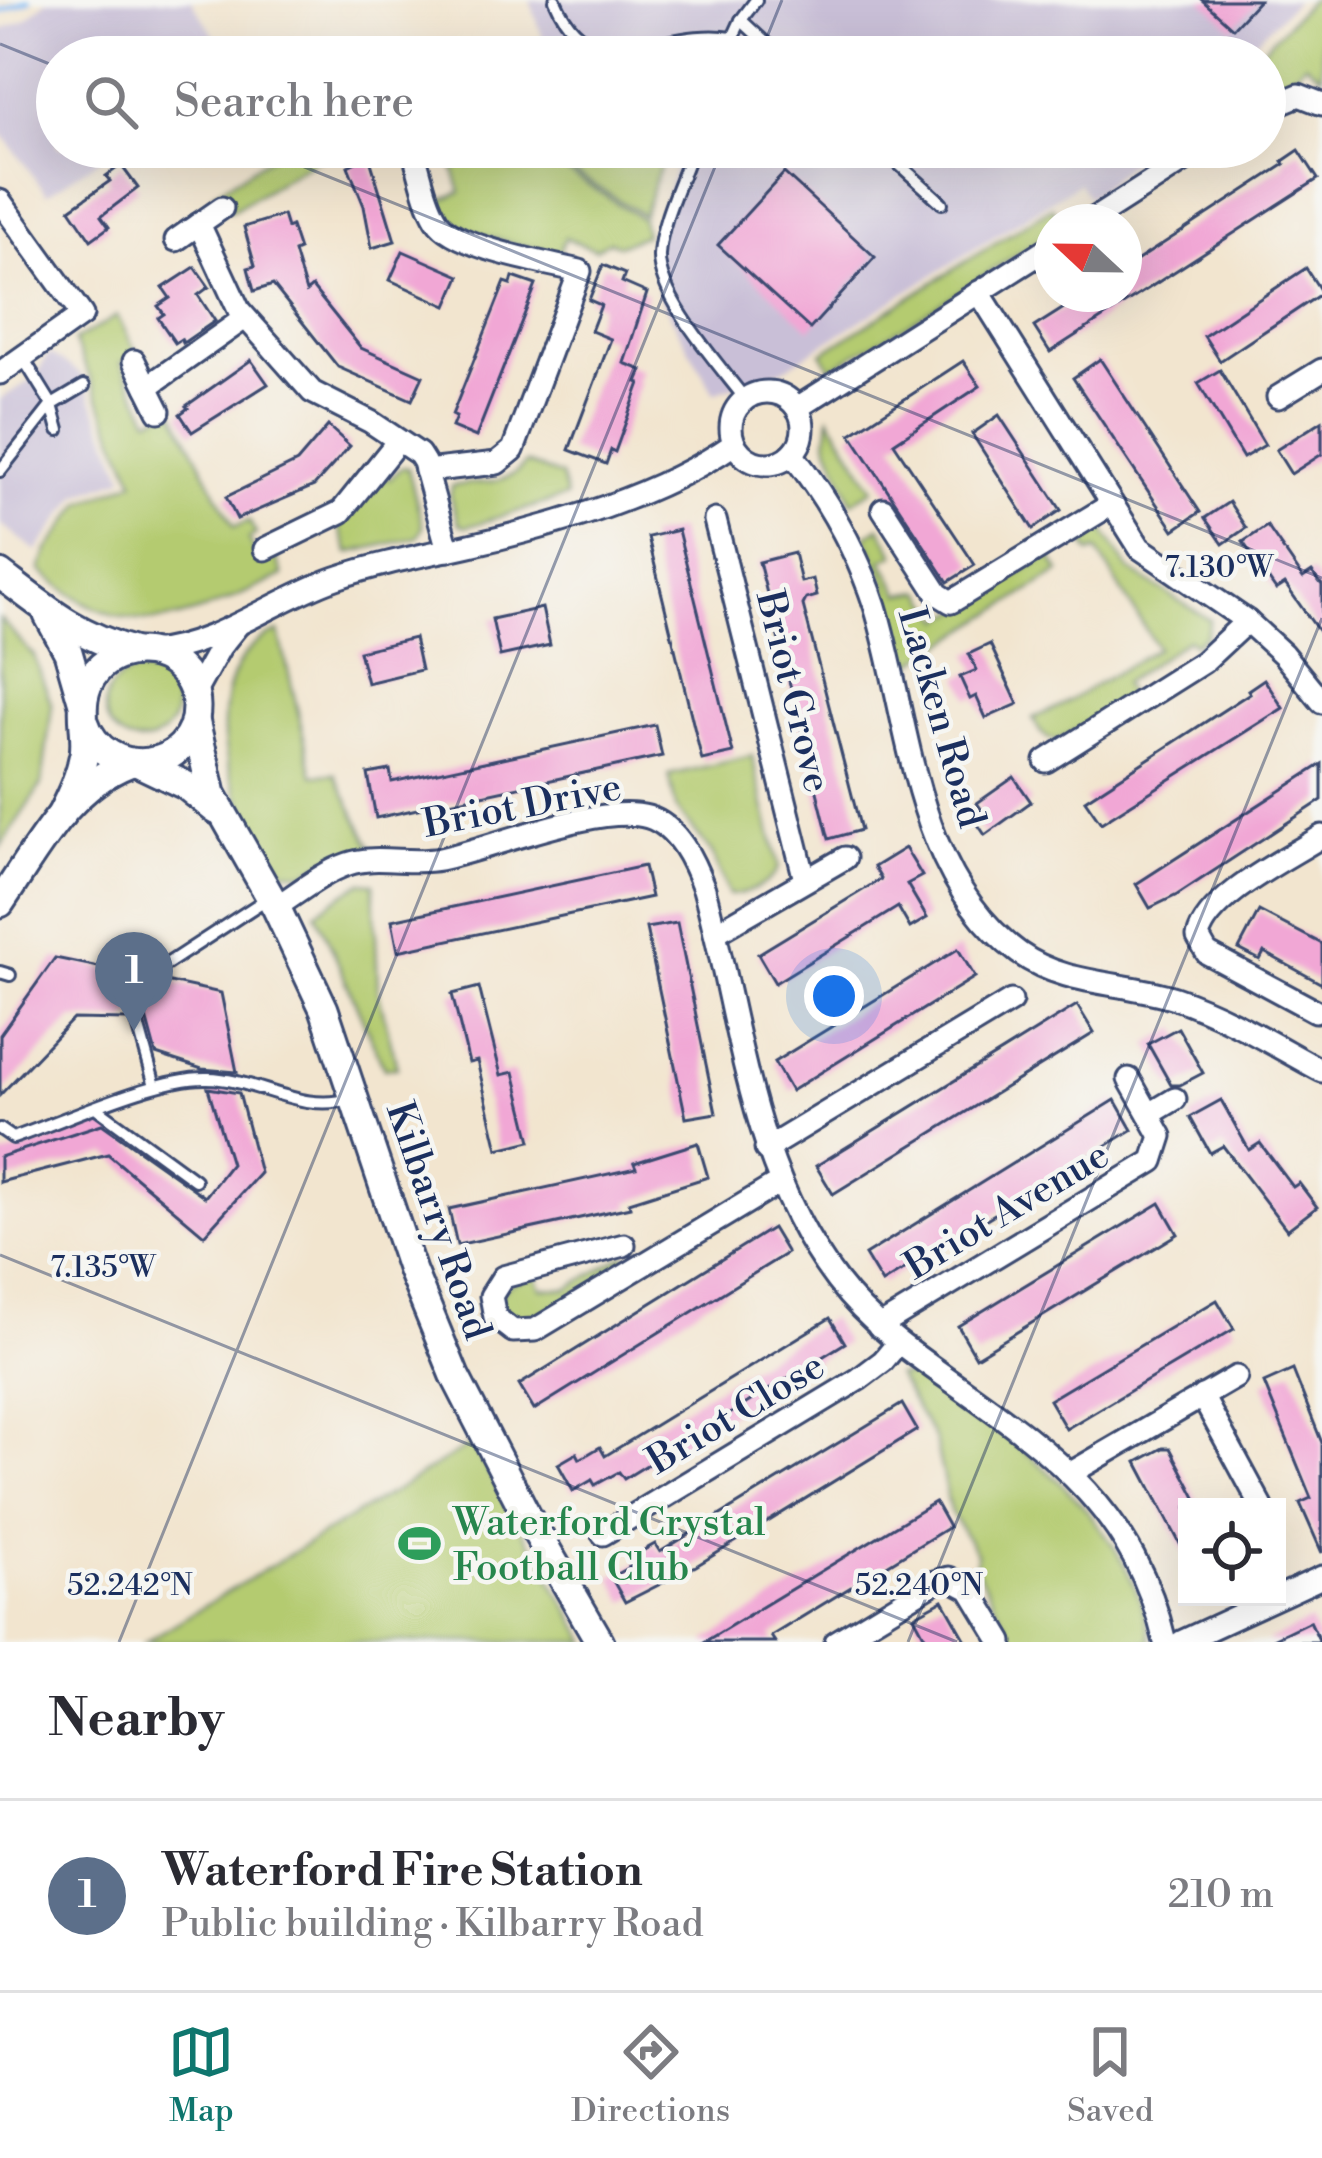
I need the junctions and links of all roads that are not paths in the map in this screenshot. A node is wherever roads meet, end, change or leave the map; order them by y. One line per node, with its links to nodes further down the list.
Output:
1 (555, 0): 4 (lane)
2 (756, 0): 3 (lane)
3 (741, 20): 5 (lane); 6 (lane)
4 (578, 36)
5 (733, 36)
6 (759, 36)
7 (1286, 100): 8 (street)
8 (1322, 104)
9 (419, 168): 38 (street)
10 (686, 168): 29 (lane)
11 (903, 168): 14 (lane)
12 (1173, 168): 15 (street)
13 (0, 201): 22 (street)
14 (942, 203)
15 (1117, 204)
16 (222, 208): 17 (street)
17 (199, 224): 18 (street); 21 (street)
18 (176, 240)
19 (1034, 257): 20 (street)
20 (979, 292): 31 (street); 39 (street)
21 (245, 319): 27 (street); 34 (street)
22 (22, 355): 25 (street); 30 (lane)
23 (134, 361): 27 (street)
24 (1322, 370): 28 (street)
25 (0, 374)
26 (84, 386): 30 (lane)
27 (147, 387): 32 (street)
28 (1278, 397)
29 (745, 399): 31 (street); 35 (street)
30 (52, 405): 33 (lane); 37 (lane)
31 (797, 408): 36 (street)
32 (159, 411)
33 (59, 430)
34 (398, 441): 38 (street); 42 (street)
35 (734, 444): 36 (street); 43 (street)
36 (792, 454): 66 (street, Lacken Road)
37 (0, 471)
38 (426, 471): 43 (street)
39 (1112, 504): 40 (street); 47 (street)
40 (883, 509)
41 (715, 520): 58 (street, Briot Grove)
42 (265, 549)
43 (448, 550): 46 (street)
44 (0, 574): 45 (street)
45 (45, 611): 48 (street); 51 (street)
46 (251, 614): 48 (street); 50 (street)
47 (1246, 621): 49 (street); 52 (street)
48 (140, 652): 50 (street); 51 (street)
49 (1322, 702)
50 (195, 707): 53 (street); 55 (street, Kilbarry Road)
51 (84, 713): 53 (street); 54 (street)
52 (1046, 761)
53 (135, 764): 54 (street); 55 (street, Kilbarry Road)
54 (61, 814): 60 (street)
55 (223, 818): 59 (street, Kilbarry Road)
56 (1322, 836): 64 (street)
57 (845, 858): 58 (street)
58 (806, 880): 61 (street)
59 (273, 902): 61 (street, Briot Drive); 62 (lane); 69 (street, Kilbarry Road)
60 (0, 903)
61 (715, 933): 74 (street, Briot Drive)
62 (147, 977)
63 (1011, 1000): 74 (street)
64 (1315, 1011)
65 (137, 1021): 68 (lane)
66 (1322, 1071)
67 (1130, 1079): 72 (street, Briot Avenue)
68 (155, 1086): 69 (lane); 71 (lane)
69 (356, 1096): 86 (street, Kilbarry Road)
70 (1174, 1099): 72 (street)
71 (98, 1109): 73 (lane); 75 (lane)
72 (1150, 1114): 78 (street, Briot Avenue)
73 (0, 1129)
74 (766, 1149): 76 (street, Briot Drive)
75 (195, 1180)
76 (779, 1183): 77 (street); 78 (street, Briot Drive)
77 (624, 1244)
78 (879, 1328): 79 (street, Briot Drive)
79 (898, 1342): 82 (street, Briot Drive); 84 (street, Briot Close)
80 (1235, 1377): 81 (street)
81 (1202, 1396): 82 (street); 83 (street)
82 (1071, 1473): 89 (street, Briot Drive)
83 (1257, 1498)
84 (603, 1534)
85 (1322, 1577): 90 (street)
86 (600, 1642)
87 (836, 1642): 88 (street)
88 (1002, 1642)
89 (1165, 1642)
90 (1181, 1642)

